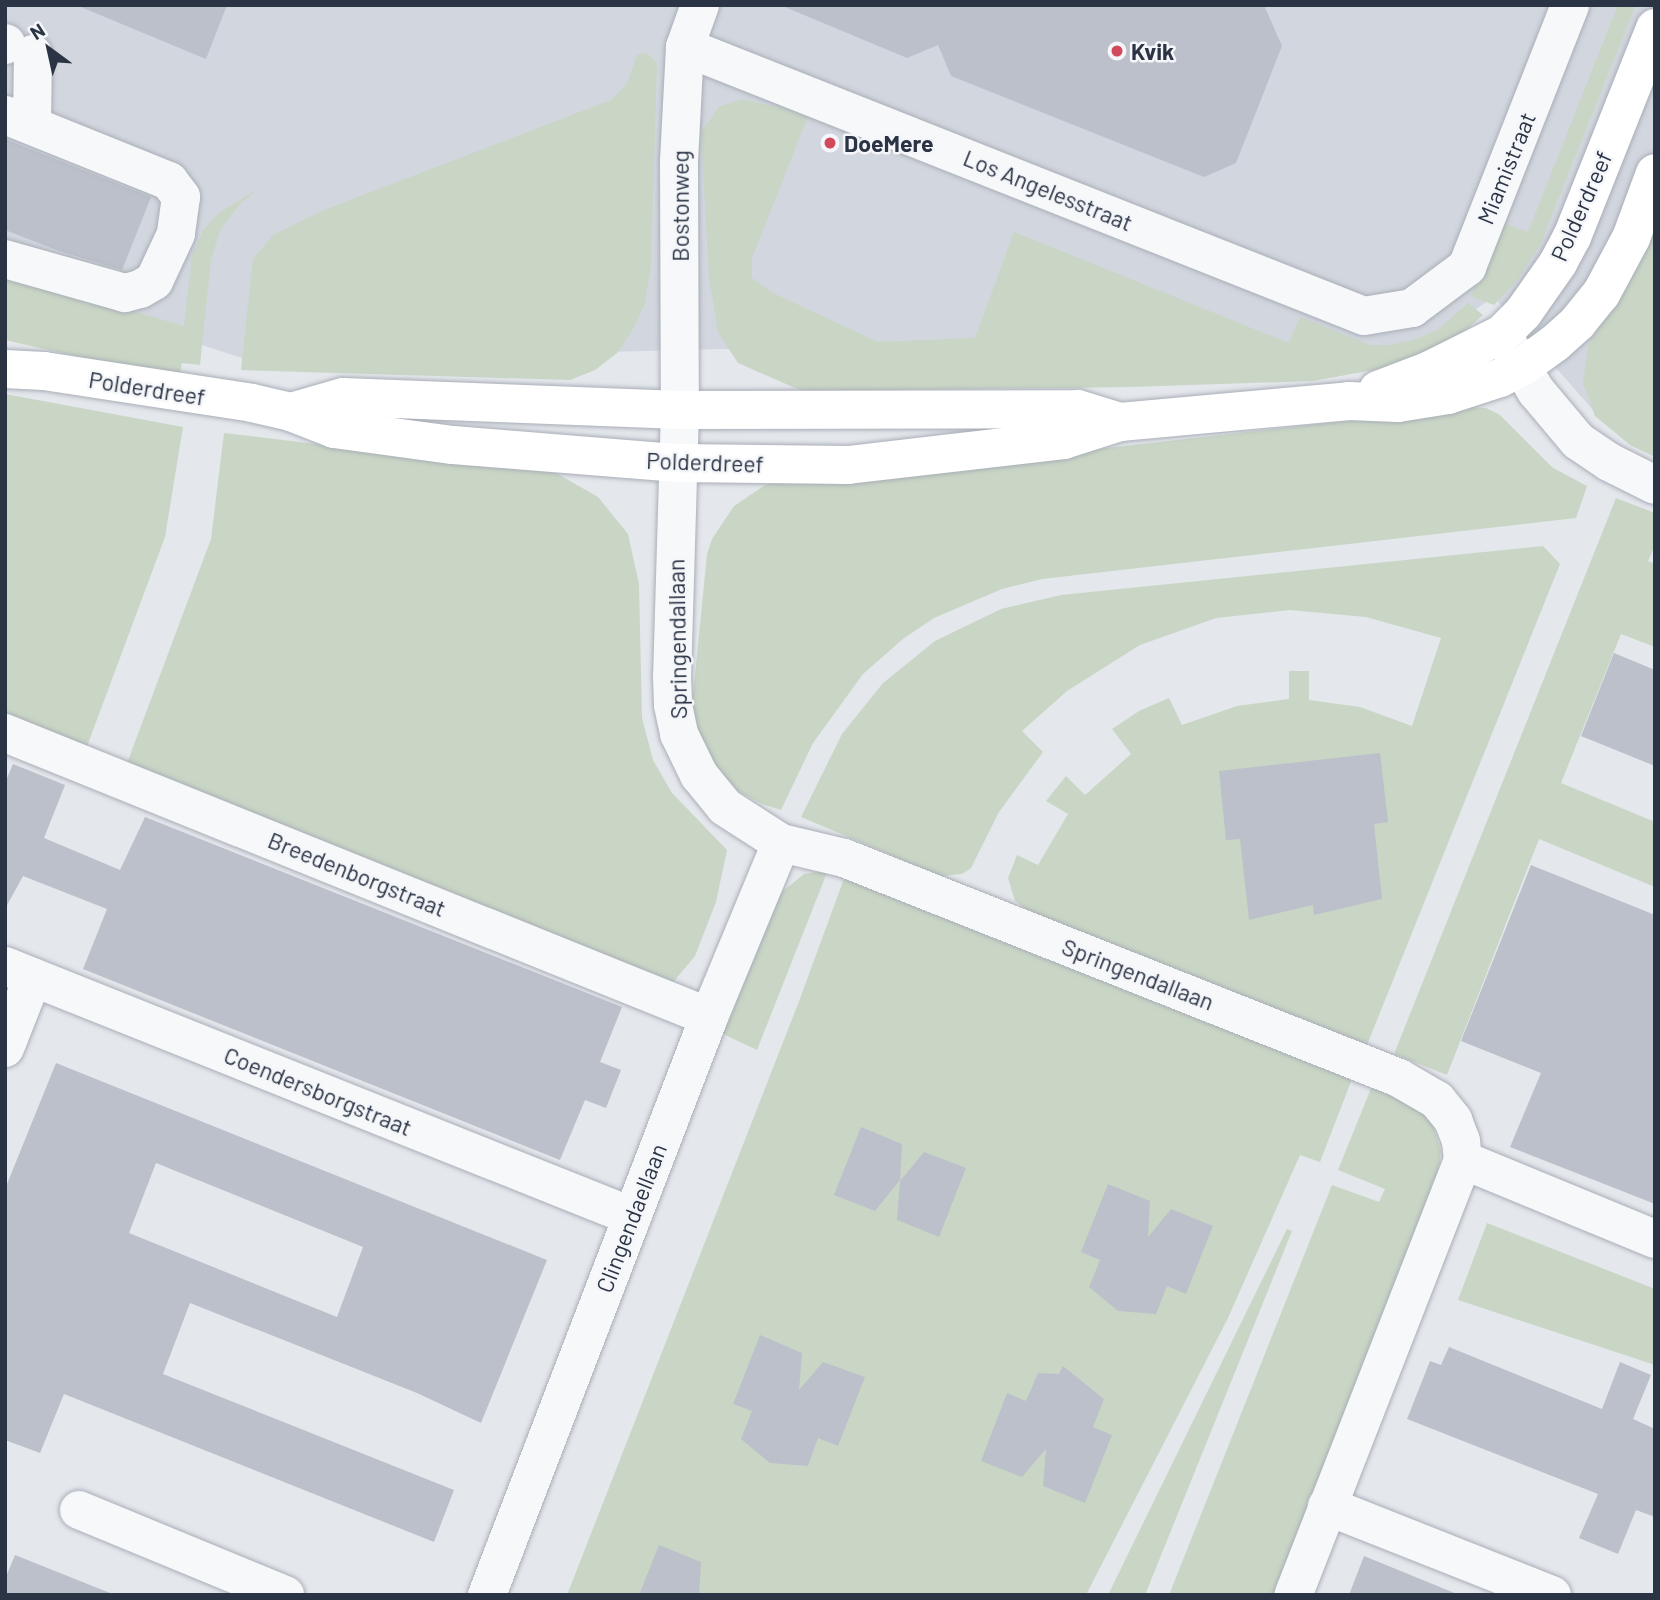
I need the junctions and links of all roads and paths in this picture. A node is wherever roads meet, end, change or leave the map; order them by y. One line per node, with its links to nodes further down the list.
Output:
1 (700, 5): 4 (street, Bostonweg)
2 (1570, 5): 9 (street, Miamistraat)
3 (1655, 28): 10 (main road, Polderdreef)
4 (685, 47): 9 (street, Los Angelesstraat); 16 (street, Bostonweg)
5 (15, 48): 6 (street)
6 (19, 120): 8 (street)
7 (1655, 173): 12 (main road, Polderdreef)
8 (5, 259)
9 (1412, 308)
10 (1502, 334): 12 (street); 15 (main road, Polderdreef)
11 (5, 358): 14 (main road, Polderdreef)
12 (1522, 367): 15 (main road, Polderdreef); 20 (street)
13 (5, 369): 14 (main road, Polderdreef)
14 (44, 371): 17 (main road, Polderdreef)
15 (1349, 401): 18 (main road, Polderdreef)
16 (680, 410): 17 (main road, Polderdreef); 18 (main road, Polderdreef); 19 (street, Springendallaan)
17 (291, 412): 19 (main road, Polderdreef)
18 (1119, 422): 19 (main road, Polderdreef)
19 (678, 463): 22 (street, Springendallaan)
20 (1655, 485)
21 (5, 733): 24 (street, Breedenborgstraat)
22 (781, 843): 24 (street, Clingendaellaan); 26 (street, Springendallaan)
23 (19, 971): 25 (street); 27 (street, Coendersborgstraat)
24 (709, 1017): 27 (street, Clingendaellaan)
25 (5, 1048)
26 (1463, 1160): 28 (street); 29 (street)
27 (631, 1216): 32 (street, Clingendaellaan)
28 (1655, 1240)
29 (1327, 1506): 33 (street); 34 (street)
30 (79, 1510): 31 (street)
31 (285, 1595)
32 (487, 1595)
33 (1293, 1595)
34 (1552, 1595)

